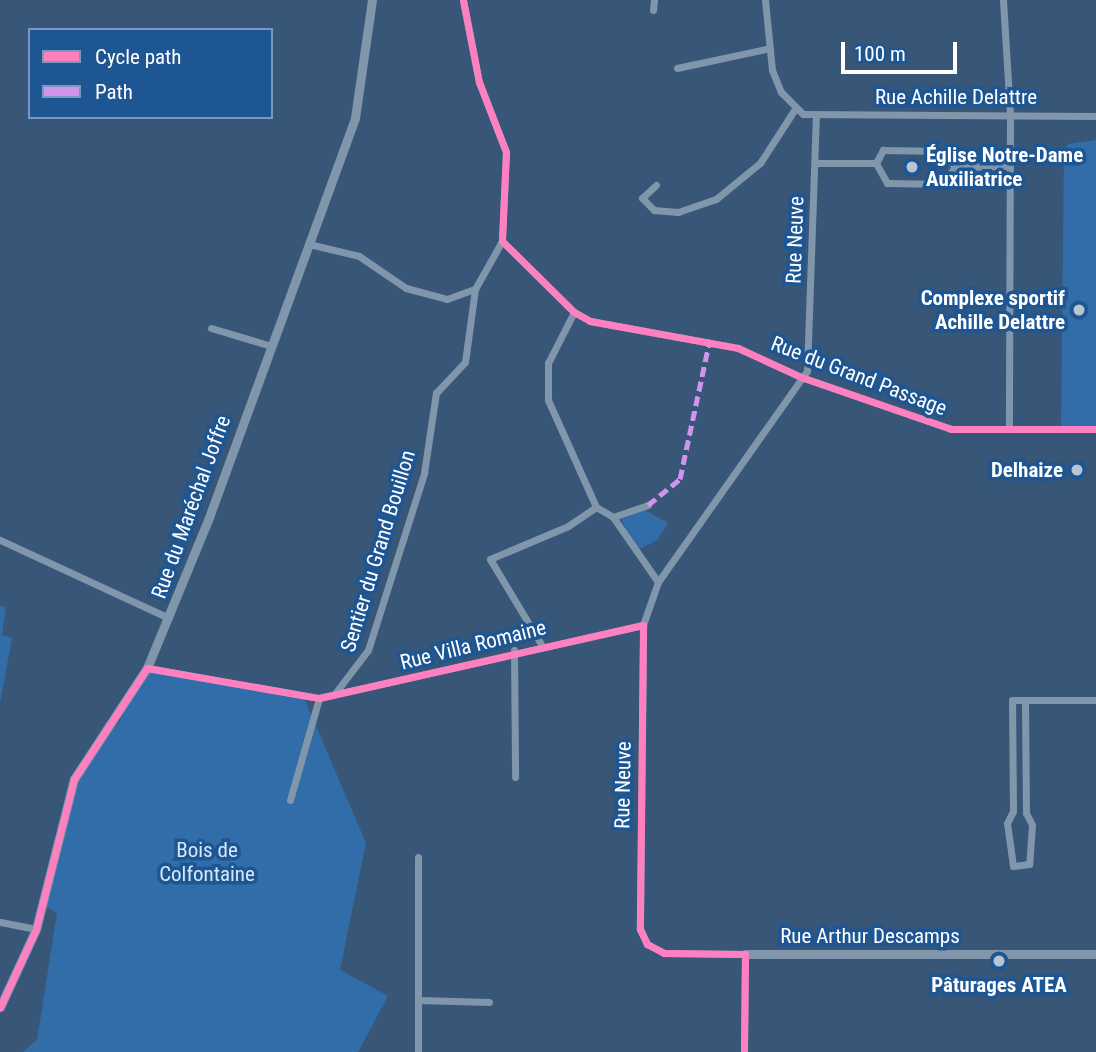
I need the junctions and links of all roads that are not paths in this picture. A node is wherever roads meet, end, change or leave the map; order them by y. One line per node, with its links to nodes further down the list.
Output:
1 (372, 0): 19 (street, Rue du Maréchal Joffre)
2 (463, 0): 18 (street)
3 (654, 0): 6 (street)
4 (765, 0): 7 (street)
5 (1003, 0): 11 (street)
6 (653, 10)
7 (769, 48): 8 (street); 9 (street)
8 (677, 68)
9 (795, 109): 10 (street, Rue Achille Delattre); 17 (street)
10 (816, 114): 11 (street, Rue Achille Delattre); 13 (street, Rue Neuve)
11 (1010, 116): 12 (street, Rue Achille Delattre); 15 (street)
12 (1096, 116)
13 (815, 163): 14 (street); 24 (street, Rue Neuve)
14 (876, 163): 16 (street); 16 (street)
15 (1008, 166): 16 (street); 25 (street)
16 (955, 167)
17 (656, 185)
18 (502, 241): 20 (street); 21 (street)
19 (309, 244): 20 (street); 23 (street, Rue du Maréchal Joffre)
20 (475, 289): 37 (street, Sentier du Grand Bouillon)
21 (574, 312): 24 (street, Rue du Grand Passage); 28 (street)
22 (211, 328): 23 (street)
23 (268, 345): 32 (street, Rue du Maréchal Joffre)
24 (801, 377): 25 (street, Rue du Grand Passage); 31 (street, Rue Neuve)
25 (1009, 429): 26 (street, Rue du Grand Passage)
26 (1096, 429)
27 (648, 505): 29 (street)
28 (596, 507): 29 (street); 34 (street)
29 (612, 517): 31 (street)
30 (0, 540): 32 (street)
31 (658, 582): 33 (street, Rue Neuve)
32 (169, 618): 36 (street, Rue du Maréchal Joffre)
33 (643, 625): 34 (street, Rue Villa Romaine); 46 (street, Rue Neuve)
34 (541, 644): 35 (street, Rue Villa Romaine)
35 (514, 650): 37 (street, Rue Villa Romaine); 41 (street)
36 (147, 668): 38 (street, Rue Villa Romaine); 45 (street, Rue du Maréchal Joffre)
37 (330, 696): 38 (street, Rue Villa Romaine)
38 (319, 698): 42 (street)
39 (1025, 699): 39 (street); 40 (street)
40 (1096, 700)
41 (515, 777)
42 (290, 800)
43 (418, 858): 49 (street)
44 (0, 922): 45 (street)
45 (36, 929): 51 (street, Rue du Maréchal Joffre)
46 (647, 944): 47 (street, Rue Arthur Descamps)
47 (745, 954): 48 (street, Rue Arthur Descamps); 53 (street)
48 (1096, 954)
49 (419, 1000): 50 (street); 52 (street)
50 (489, 1002)
51 (0, 1007)
52 (418, 1052)
53 (744, 1052)

